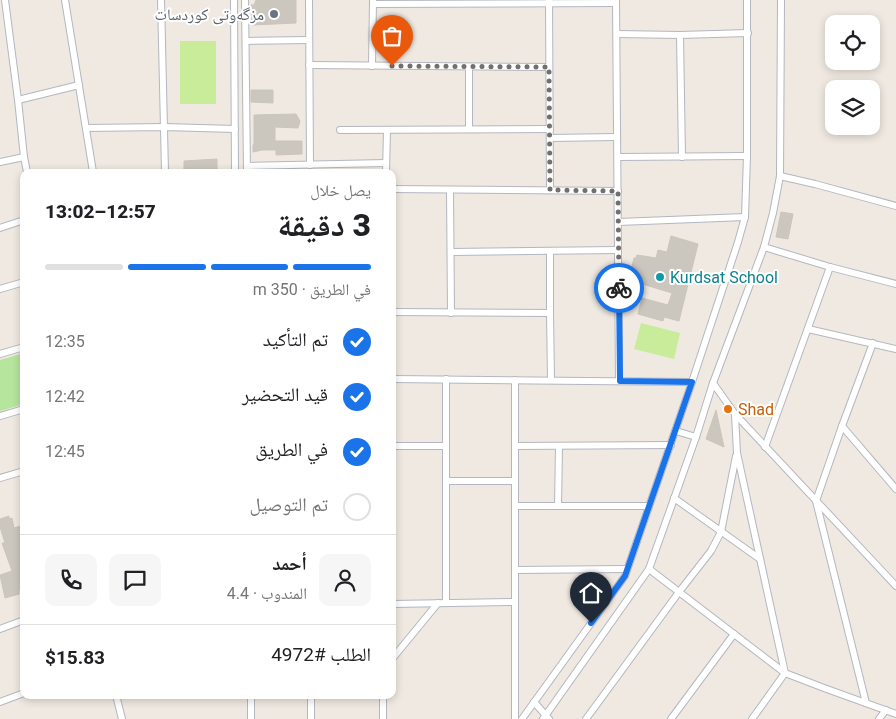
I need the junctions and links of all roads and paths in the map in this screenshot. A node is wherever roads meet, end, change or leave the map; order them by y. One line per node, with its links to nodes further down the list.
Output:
1 (5, 0): 23 (street)
2 (65, 0): 22 (street)
3 (161, 0): 25 (street)
4 (234, 0): 26 (street)
5 (245, 0): 17 (street)
6 (309, 0): 16 (street)
7 (747, 0): 13 (street)
8 (781, 0): 46 (street)
9 (373, 2): 10 (street); 19 (street)
10 (433, 2): 11 (street)
11 (548, 2): 12 (street); 21 (street)
12 (616, 2): 14 (street)
13 (748, 33): 15 (street); 33 (street)
14 (617, 34): 15 (street); 31 (street)
15 (680, 35): 36 (street)
16 (309, 40): 17 (street); 18 (street)
17 (246, 41): 44 (street)
18 (309, 65): 19 (street); 39 (street)
19 (372, 66): 20 (street)
20 (469, 67): 21 (street); 27 (street)
21 (549, 67): 28 (street)
22 (79, 85): 23 (street); 24 (street)
23 (18, 100): 34 (street)
24 (86, 128): 25 (street); 41 (street)
25 (164, 128): 26 (street); 42 (street)
26 (235, 129): 43 (street)
27 (469, 129): 28 (street); 30 (street)
28 (550, 129): 32 (street)
29 (340, 130): 30 (street)
30 (387, 130): 38 (street)
31 (617, 137): 32 (street); 35 (street)
32 (550, 138): 49 (street)
33 (747, 156): 36 (street); 52 (street)
34 (24, 157): 37 (street); 40 (street)
35 (618, 157): 36 (street); 50 (street)
36 (682, 157)
37 (0, 162)
38 (386, 164): 39 (street); 45 (street)
39 (310, 165): 44 (street)
40 (26, 169)
41 (93, 169)
42 (165, 169)
43 (235, 169)
44 (247, 169)
45 (386, 169)
46 (780, 176): 51 (street); 56 (street)
47 (396, 189): 48 (street)
48 (450, 190): 49 (street); 59 (street)
49 (550, 190): 50 (street)
50 (618, 191): 54 (street)
51 (896, 206)
52 (745, 218): 54 (street); 77 (street)
53 (20, 221): 55 (street)
54 (618, 222): 57 (street)
55 (0, 228)
56 (764, 247): 60 (street); 78 (street)
57 (618, 250): 58 (street); 76 (street)
58 (550, 251): 59 (street); 66 (street)
59 (451, 252): 65 (street)
60 (830, 267): 62 (street); 67 (street)
61 (20, 283): 63 (street)
62 (896, 284)
63 (0, 289)
64 (396, 312): 65 (street)
65 (451, 313): 66 (street)
66 (550, 313): 75 (street)
67 (808, 329): 68 (street); 90 (street)
68 (873, 343): 70 (street); 82 (street)
69 (20, 348): 71 (street)
70 (896, 349)
71 (0, 354)
72 (396, 379): 73 (street)
73 (446, 379): 74 (street); 87 (street)
74 (515, 380): 75 (street); 88 (street)
75 (551, 380): 76 (street)
76 (620, 381): 77 (street)
77 (692, 382): 83 (street)
78 (713, 384): 80 (street); 84 (street)
79 (20, 410): 81 (street)
80 (735, 414): 90 (street); 91 (street)
81 (0, 416)
82 (842, 426): 96 (street); 98 (street)
83 (676, 431): 84 (street); 85 (street)
84 (696, 437): 97 (street)
85 (670, 445): 89 (street); 101 (street)
86 (396, 446): 87 (street)
87 (446, 446): 94 (street)
88 (515, 446): 89 (street); 95 (street)
89 (559, 446): 100 (street)
90 (765, 447): 98 (street)
91 (737, 452): 102 (street); 103 (street)
92 (20, 470): 93 (street)
93 (0, 478)
94 (446, 481): 95 (street); 111 (street)
95 (515, 482): 99 (street)
96 (896, 489)
97 (674, 498): 102 (street); 105 (street)
98 (816, 501): 107 (street); 125 (street)
99 (515, 506): 100 (street); 106 (street)
100 (558, 506): 101 (street)
101 (649, 506): 104 (street)
102 (721, 532): 103 (street); 108 (street)
103 (760, 559): 117 (street)
104 (627, 569): 106 (street); 124 (street)
105 (649, 569): 108 (street); 128 (street)
106 (515, 570): 109 (street)
107 (896, 586)
108 (679, 592): 115 (street); 135 (street)
109 (515, 602): 111 (street); 133 (street)
110 (438, 603): 111 (street); 112 (street); 116 (street)
111 (446, 603)
112 (396, 604)
113 (20, 622): 114 (street)
114 (0, 629)
115 (734, 634): 117 (street); 136 (street)
116 (396, 654)
117 (785, 673): 125 (street); 137 (street)
118 (20, 694): 123 (street)
119 (117, 699): 129 (street)
120 (251, 699): 130 (street)
121 (311, 699): 131 (street)
122 (383, 699): 132 (street)
123 (0, 702)
124 (534, 702): 128 (street); 134 (street)
125 (866, 703): 126 (street)
126 (886, 710): 127 (street); 138 (street)
127 (896, 714)
128 (546, 718)
129 (122, 719)
130 (251, 719)
131 (311, 719)
132 (383, 719)
133 (515, 719)
134 (522, 719)
135 (586, 719)
136 (671, 719)
137 (752, 719)
138 (879, 719)

